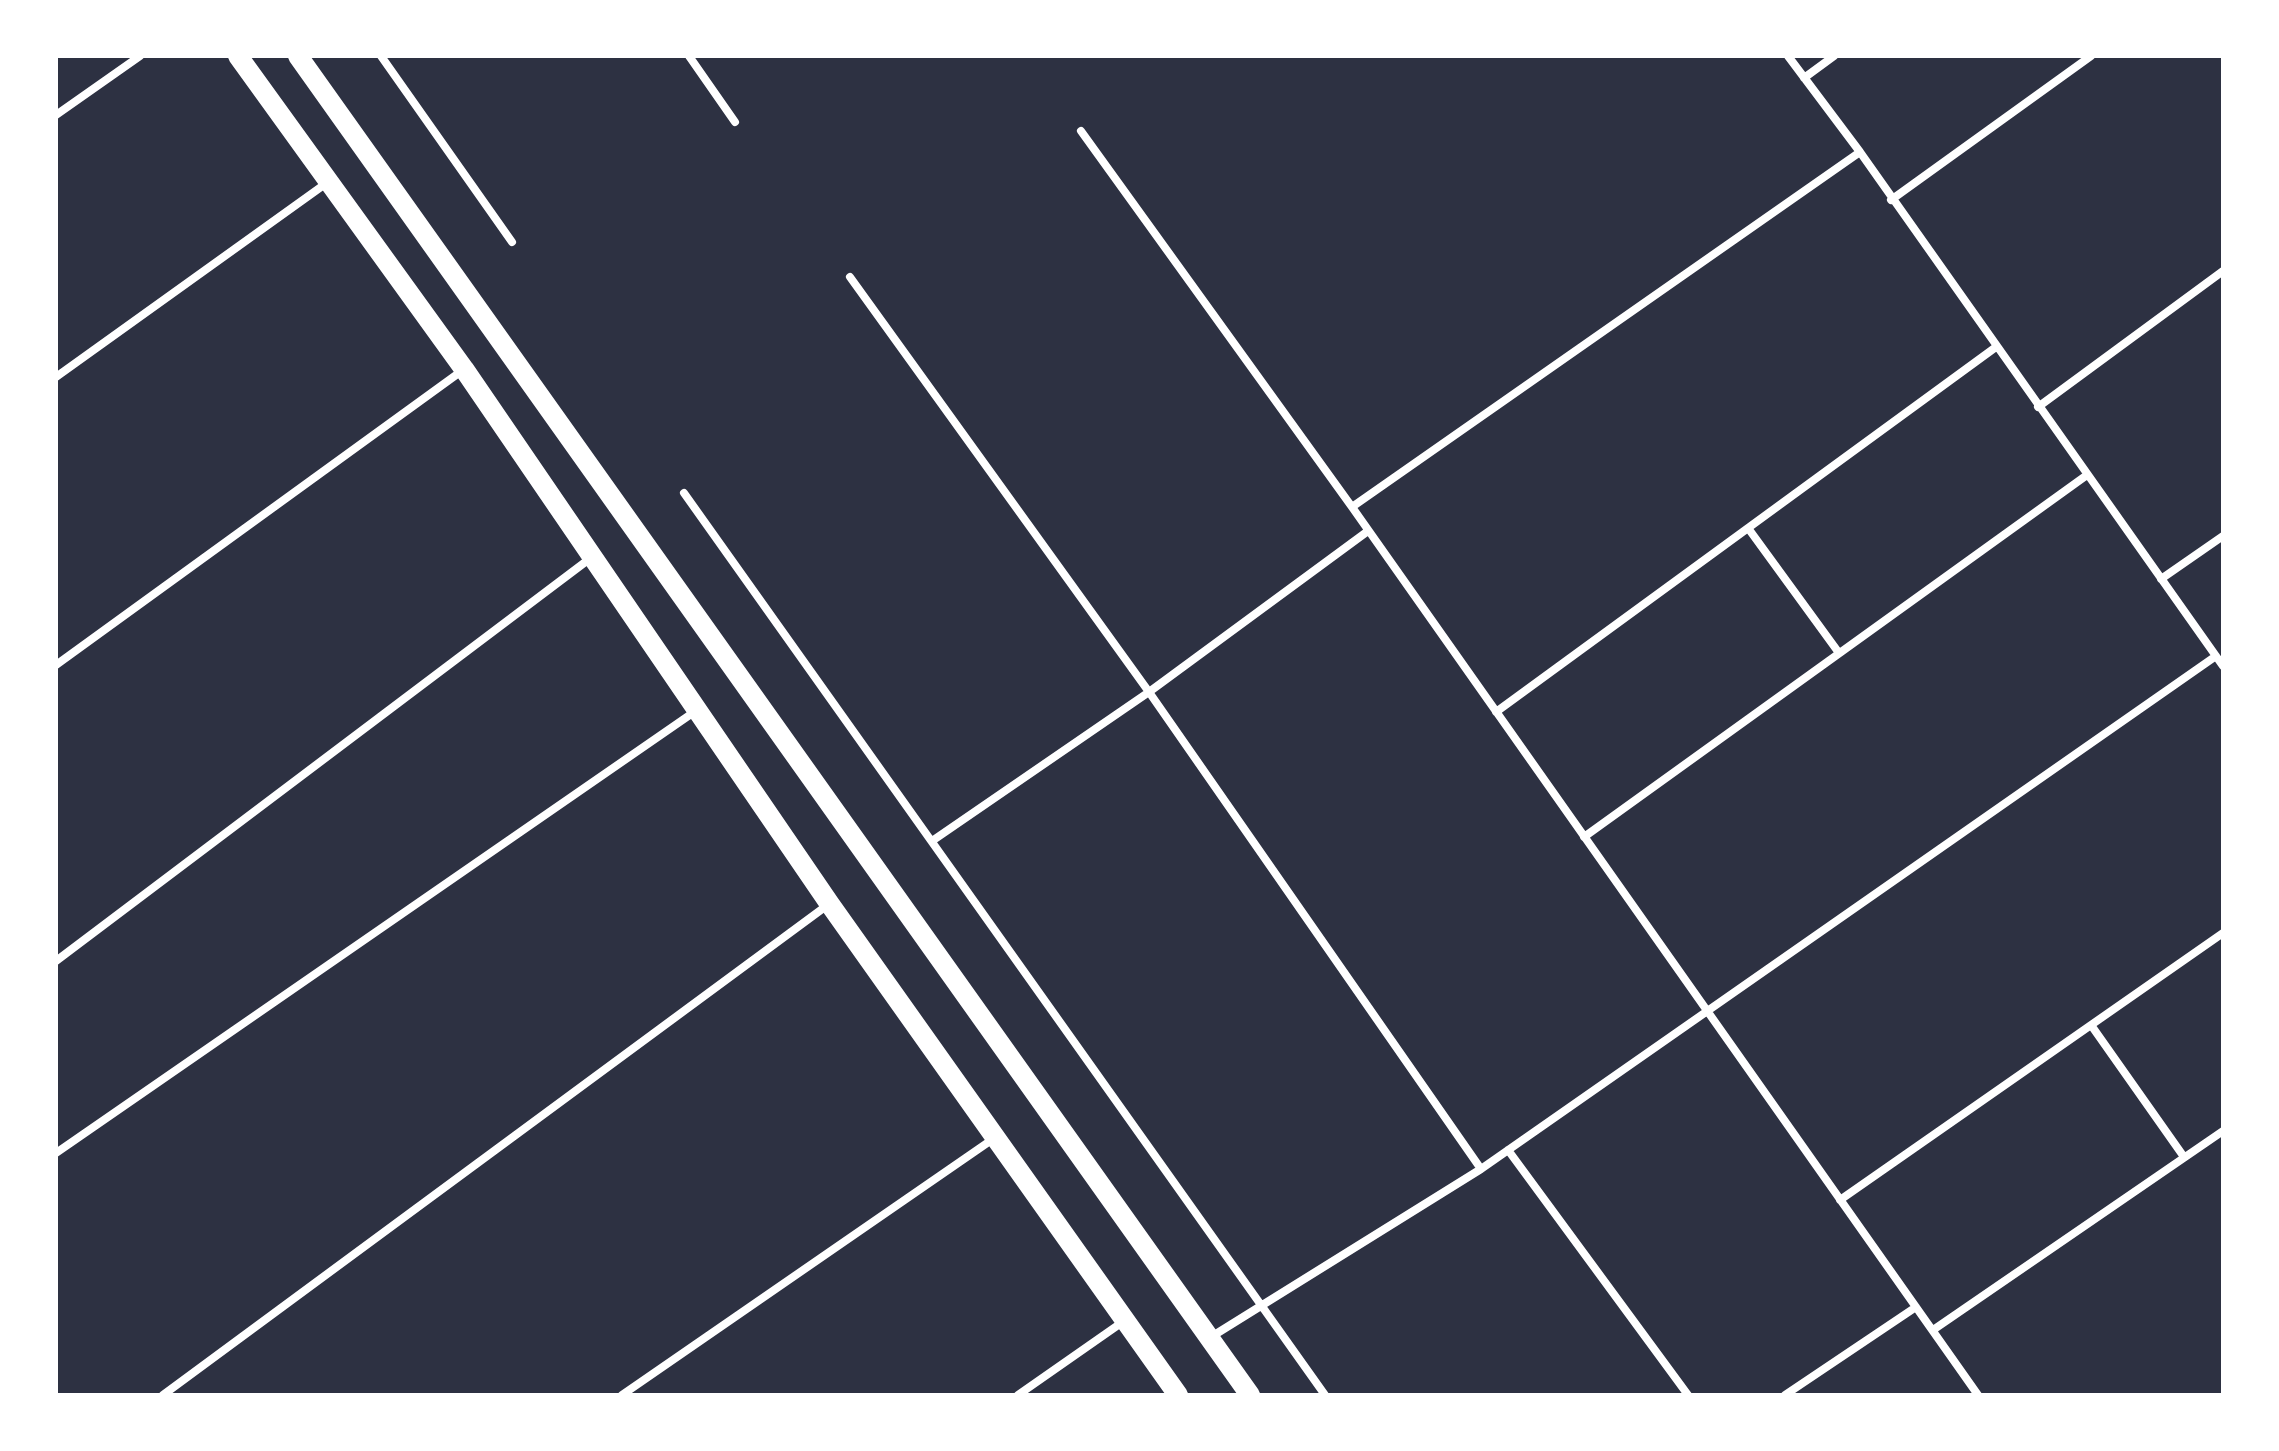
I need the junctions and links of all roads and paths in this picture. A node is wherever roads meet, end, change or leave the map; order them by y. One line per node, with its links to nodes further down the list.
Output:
1 (140, 56): 10 (street)
2 (238, 56): 14 (main road)
3 (298, 56): 56 (main road)
4 (381, 56): 16 (street)
5 (689, 56): 11 (street)
6 (1788, 56): 9 (street)
7 (1834, 56): 9 (street)
8 (2091, 56): 15 (street)
9 (1804, 78): 13 (street)
10 (56, 115)
11 (735, 122)
12 (1081, 131): 25 (street)
13 (1860, 152): 15 (street); 25 (street)
14 (328, 182): 20 (main road); 21 (street)
15 (1891, 200): 19 (street)
16 (512, 242)
17 (2223, 271): 22 (street)
18 (850, 277): 35 (street)
19 (1996, 347): 22 (street); 26 (street)
20 (464, 369): 29 (main road); 33 (street)
21 (56, 377)
22 (2038, 407): 23 (street)
23 (2087, 475): 30 (street); 31 (street)
24 (684, 493): 39 (street)
25 (1352, 507): 27 (street)
26 (1748, 528): 31 (street); 37 (street)
27 (1368, 531): 35 (street); 37 (street)
28 (2223, 536): 30 (street)
29 (594, 556): 36 (main road); 42 (street)
30 (2161, 579): 32 (street)
31 (1839, 653): 38 (street)
32 (2216, 656): 34 (street); 43 (street)
33 (56, 665)
34 (2223, 666)
35 (1149, 692): 39 (street); 50 (street)
36 (698, 709): 40 (main road); 48 (street)
37 (1496, 712): 38 (street)
38 (1584, 837): 43 (street)
39 (932, 841): 52 (street)
40 (829, 903): 46 (main road); 57 (street)
41 (2223, 933): 44 (street)
42 (56, 961)
43 (1707, 1011): 47 (street); 51 (street)
44 (2091, 1025): 49 (street); 51 (street)
45 (2223, 1131): 49 (street)
46 (995, 1138): 54 (main road); 58 (street)
47 (1508, 1150): 50 (street); 63 (street)
48 (56, 1153)
49 (2184, 1157): 55 (street)
50 (1481, 1169): 52 (street)
51 (1840, 1200): 53 (street)
52 (1262, 1307): 56 (street); 62 (street)
53 (1916, 1307): 55 (street); 64 (street)
54 (1124, 1321): 59 (street); 60 (main road)
55 (1933, 1330): 65 (street)
56 (1210, 1338): 61 (main road)
57 (163, 1395)
58 (622, 1395)
59 (1018, 1395)
60 (1178, 1395)
61 (1250, 1395)
62 (1325, 1395)
63 (1688, 1395)
64 (1785, 1395)
65 (1978, 1395)

